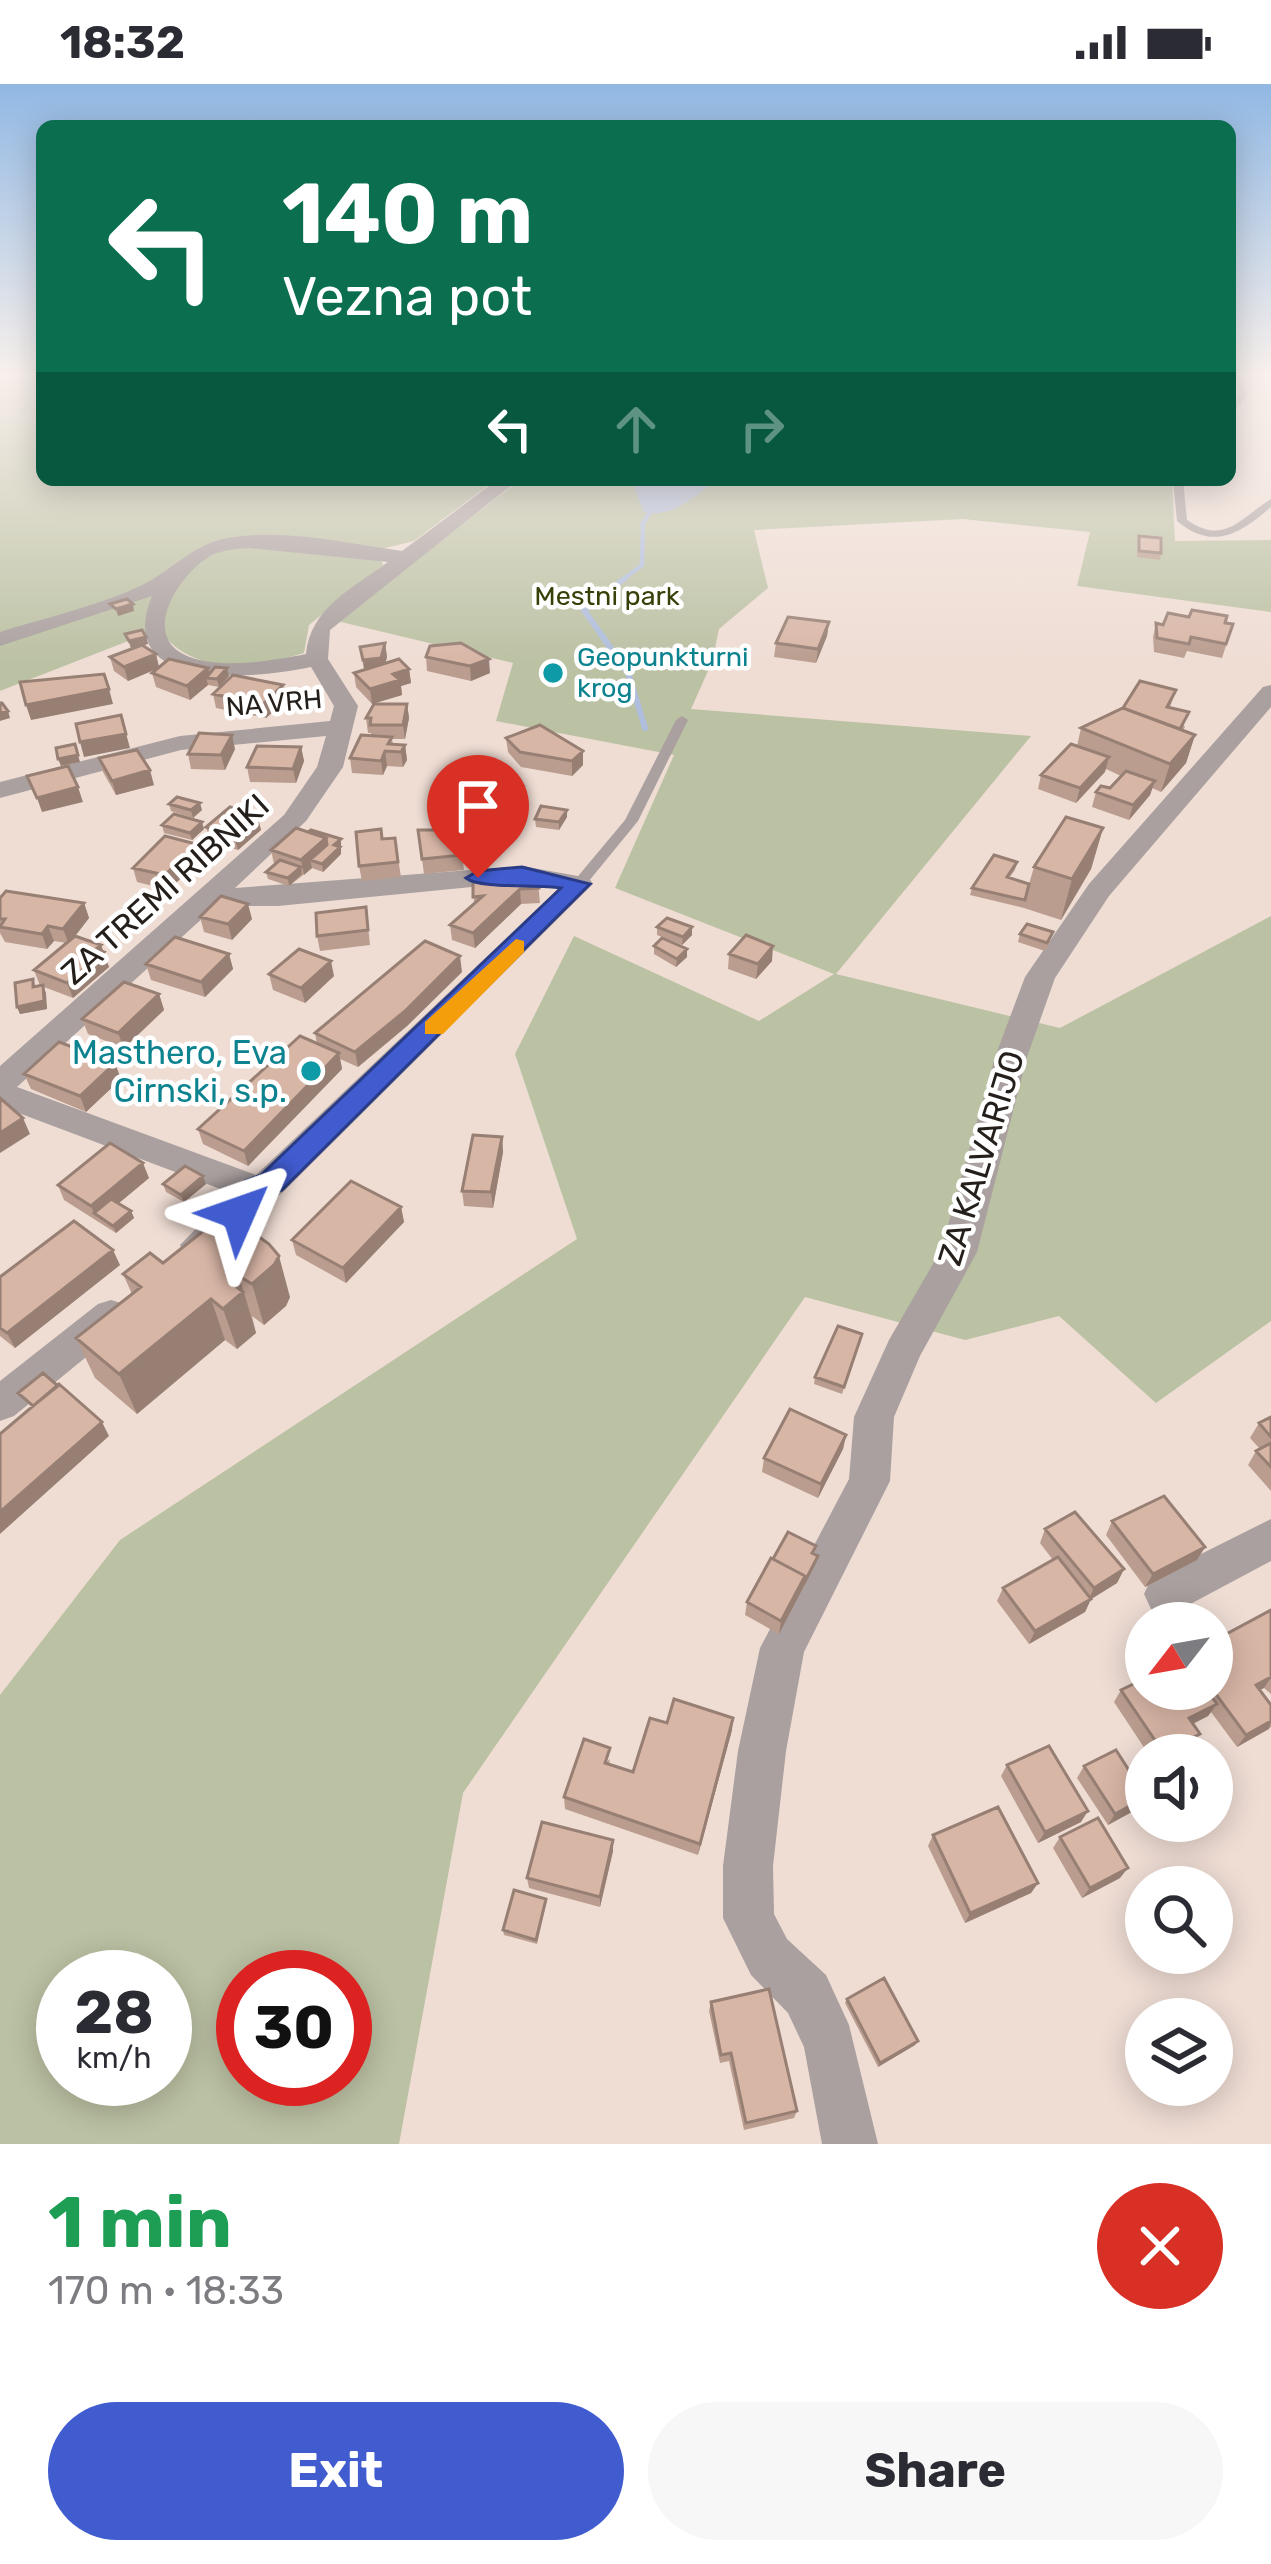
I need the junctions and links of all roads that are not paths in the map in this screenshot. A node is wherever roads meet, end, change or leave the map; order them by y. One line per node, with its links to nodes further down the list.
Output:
1 (501, 486): 4 (street)
2 (1179, 486): 3 (lane)
3 (1271, 502)
4 (404, 558): 5 (street); 7 (street)
5 (166, 581): 6 (street); 7 (street)
6 (0, 639)
7 (316, 659): 10 (street)
8 (1271, 692): 21 (street, ZA KALVARIJO)
9 (682, 720): 12 (lane)
10 (344, 727): 11 (street, NA VRH); 13 (street, ZA TREMI RIBNIKI)
11 (0, 790)
12 (579, 884): 13 (street); 15 (street)
13 (215, 897): 14 (street, ZA TREMI RIBNIKI)
14 (0, 1088): 15 (street)
15 (255, 1188): 16 (street)
16 (165, 1271)
17 (129, 1301): 18 (street)
18 (0, 1404)
19 (1271, 1539): 20 (street)
20 (1166, 1594)
21 (850, 2144)

